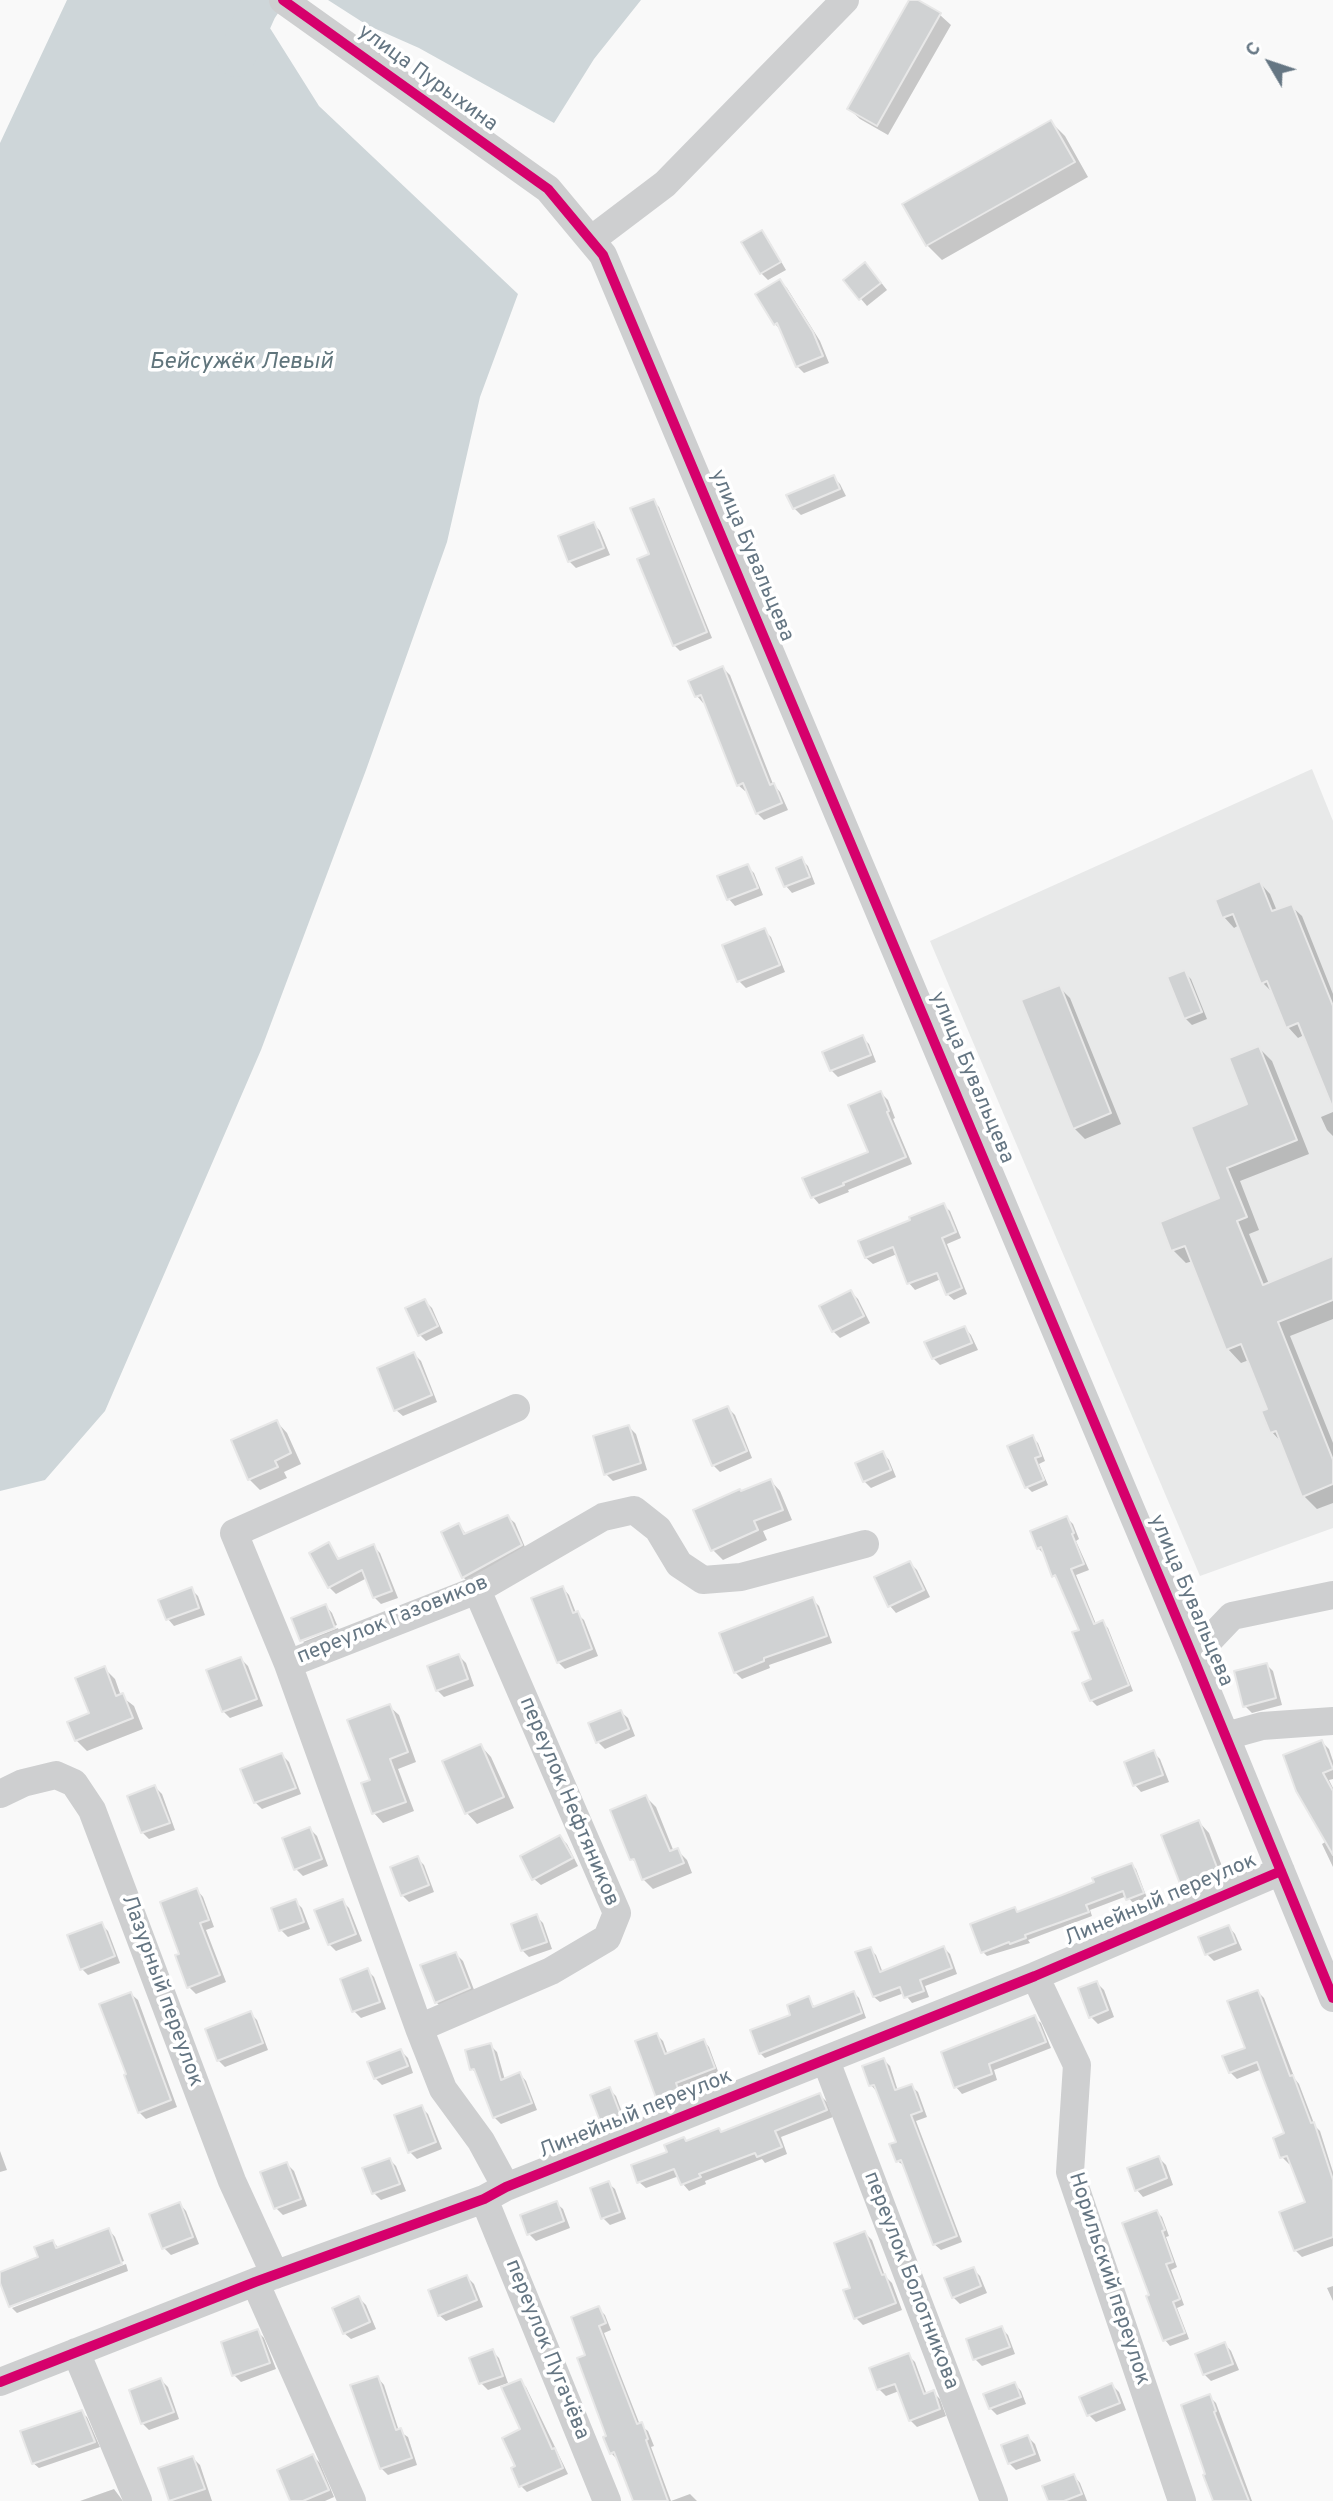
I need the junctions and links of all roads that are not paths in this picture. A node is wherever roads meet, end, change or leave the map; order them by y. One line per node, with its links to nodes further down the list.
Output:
1 (284, 0): 3 (street, улица Пурыхина)
2 (845, 0): 4 (street)
3 (548, 189): 4 (street, улица Бувальцева)
4 (591, 240): 9 (street, улица Бувальцева)
5 (516, 1408): 10 (street, переулок Газовиков)
6 (865, 1544): 7 (street, переулок Газовиков)
7 (477, 1590): 10 (street, переулок Газовиков); 17 (street, переулок Нефтяников)
8 (1333, 1595): 9 (street)
9 (1193, 1657): 12 (street, улица Бувальцева)
10 (288, 1664): 17 (street, переулок Газовиков)
11 (1333, 1721): 12 (street)
12 (1226, 1736): 14 (street, улица Бувальцева)
13 (0, 1794): 20 (street, Лазурный переулок)
14 (1281, 1871): 15 (street, Линейный переулок); 16 (street, улица Бувальцева)
15 (1035, 1976): 18 (street, Линейный переулок); 27 (street, Норильский переулок)
16 (1333, 1997)
17 (419, 2028): 19 (street, переулок Газовиков)
18 (826, 2061): 19 (street, Линейный переулок); 26 (street, переулок Болотникова)
19 (495, 2193): 20 (street, Линейный переулок); 25 (street, переулок Пугачёва)
20 (265, 2278): 21 (street, Линейный переулок); 24 (street, Лазурный переулок)
21 (76, 2352): 22 (street, Линейный переулок); 23 (street)
22 (0, 2382)
23 (138, 2501)
24 (352, 2501)
25 (607, 2501)
26 (994, 2501)
27 (1182, 2501)

